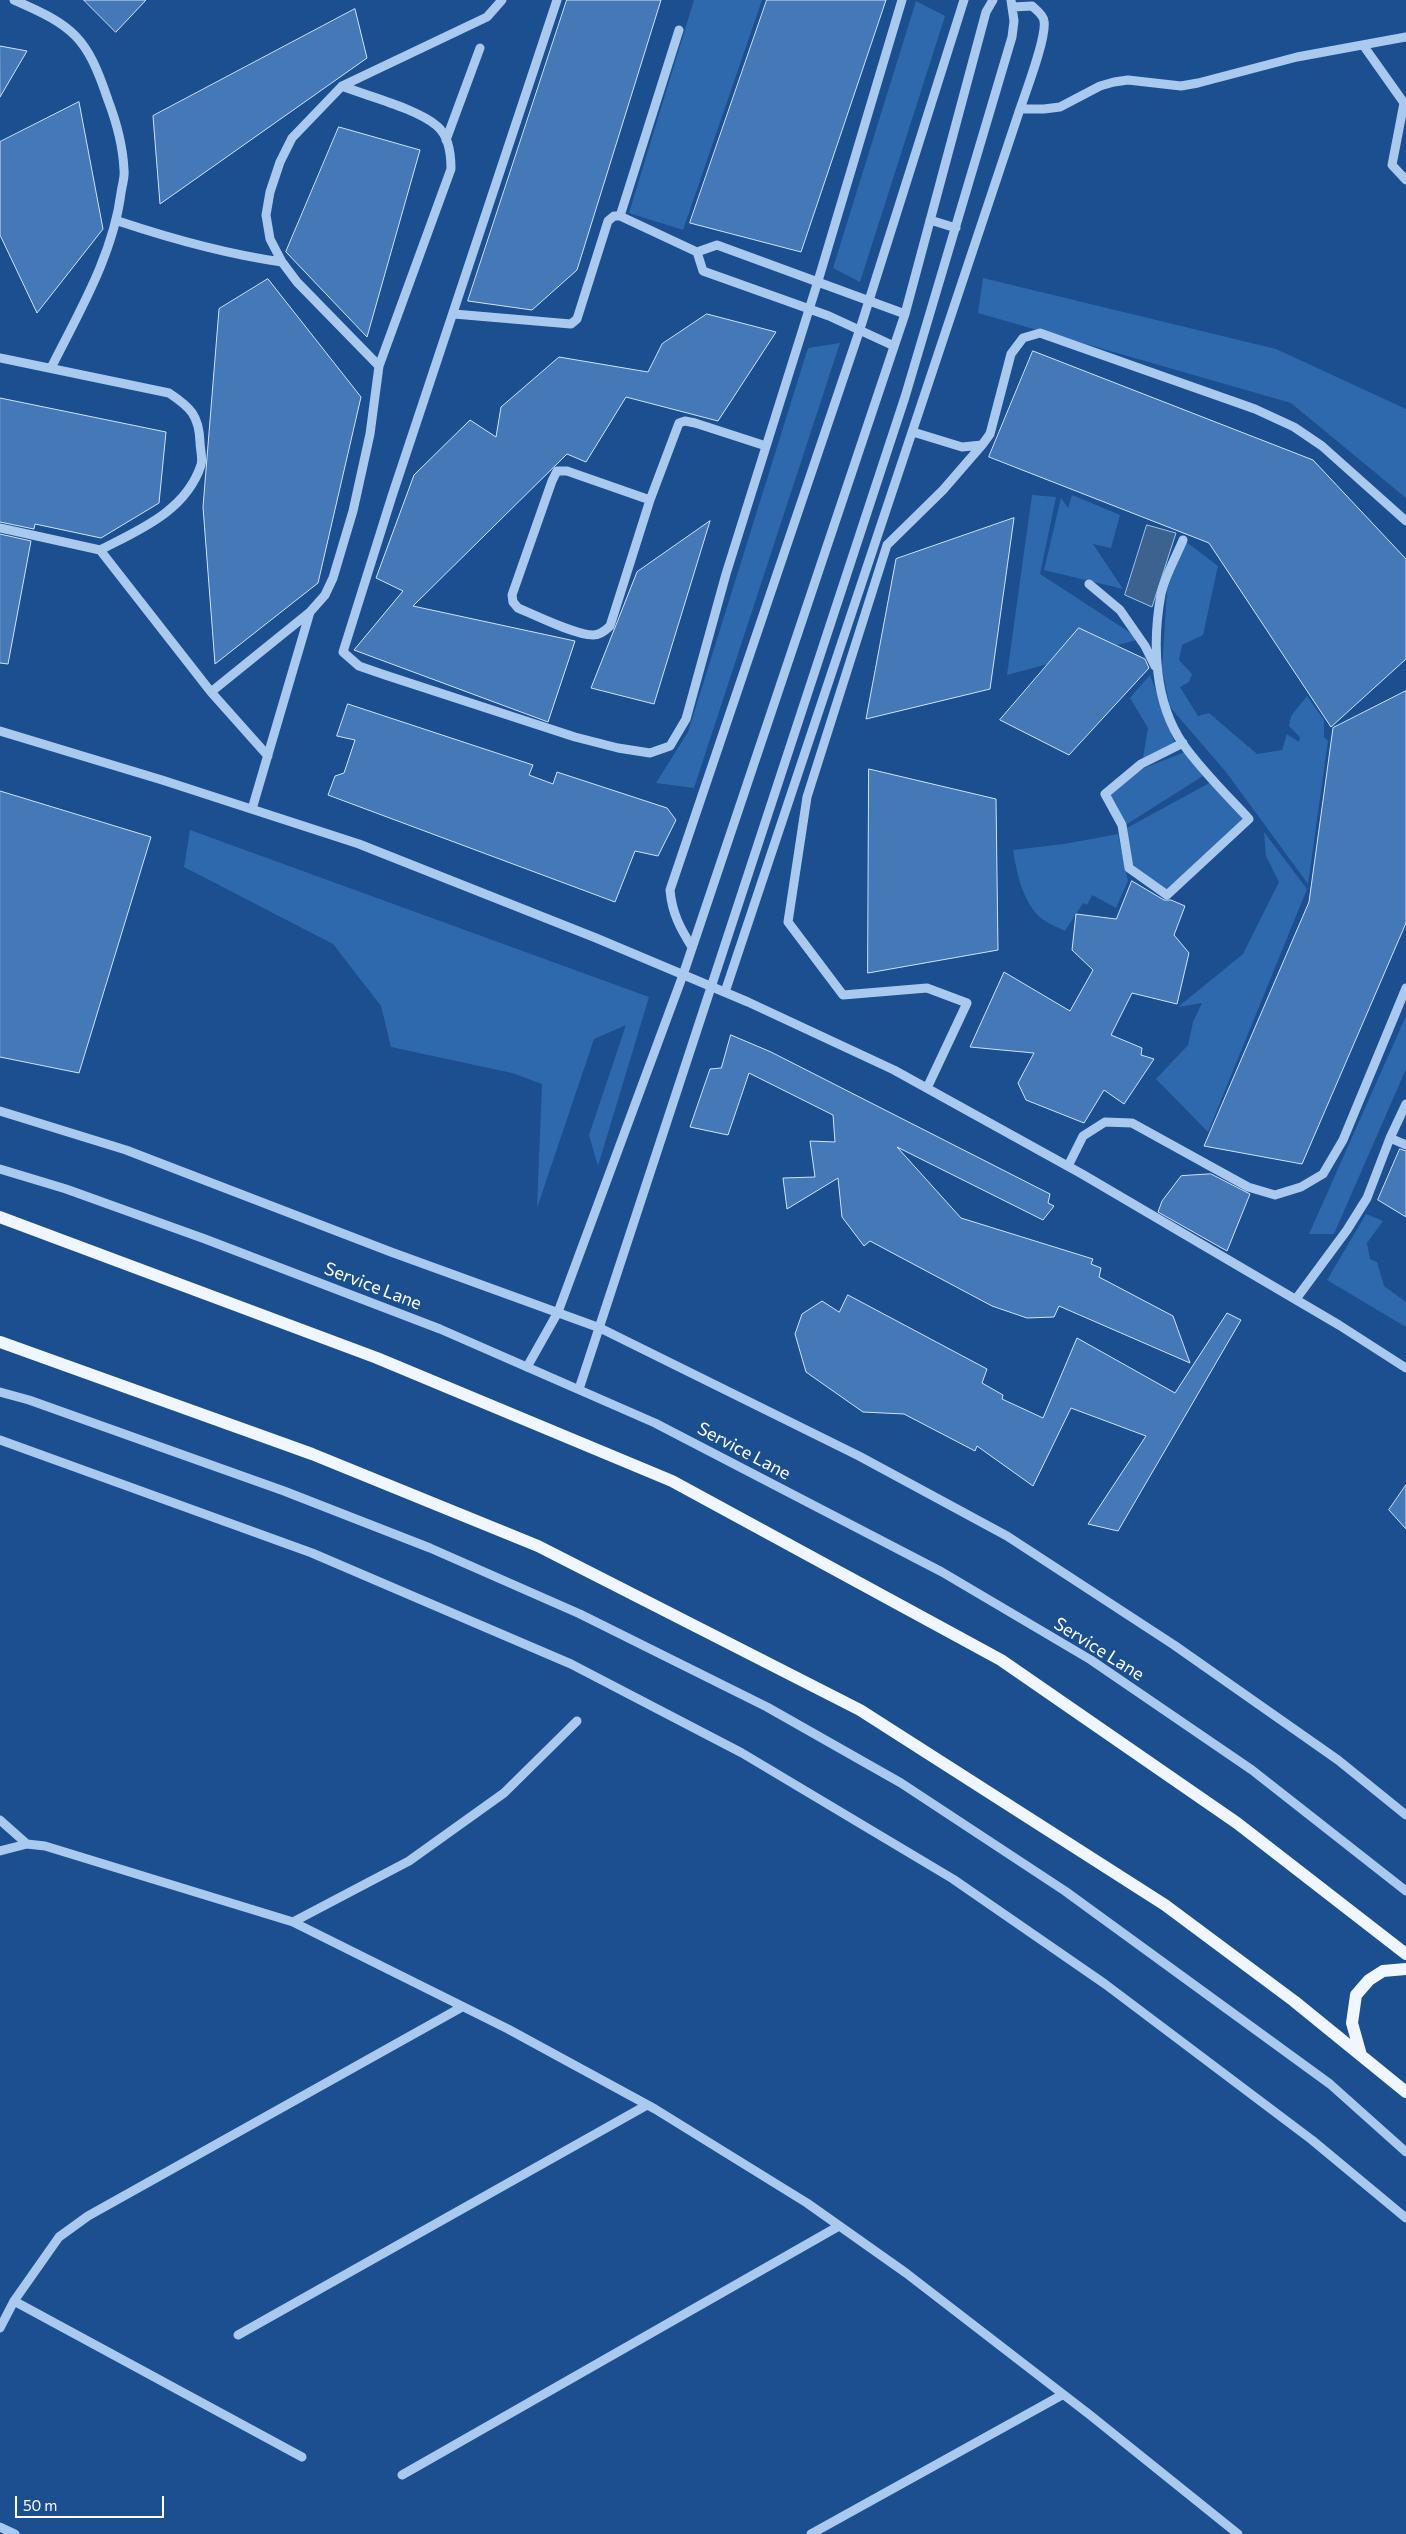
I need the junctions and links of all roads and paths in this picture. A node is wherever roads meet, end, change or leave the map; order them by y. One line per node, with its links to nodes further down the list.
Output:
1 (14, 0): 18 (street)
2 (502, 0): 12 (street)
3 (557, 0): 25 (street)
4 (902, 0): 22 (street)
5 (964, 0): 23 (street)
6 (993, 0): 17 (street)
7 (1012, 3): 13 (street); 19 (street)
8 (679, 30): 16 (street)
9 (1406, 36): 10 (street)
10 (1363, 45): 13 (street); 15 (street)
11 (480, 48): 14 (street)
12 (342, 86): 14 (street); 21 (street)
13 (1020, 109): 32 (street)
14 (446, 140): 30 (street)
15 (1406, 180)
16 (620, 216): 20 (street); 25 (street)
17 (930, 220): 19 (street); 26 (street)
18 (118, 221): 21 (street); 31 (street)
19 (956, 228): 50 (street)
20 (697, 252): 22 (street); 24 (street)
21 (282, 262): 30 (street)
22 (818, 281): 23 (street); 24 (street)
23 (868, 300): 26 (street); 27 (street)
24 (809, 309): 27 (street); 34 (street)
25 (454, 314): 34 (street)
26 (905, 314): 28 (street)
27 (860, 329): 28 (street); 48 (street)
28 (894, 346): 48 (street)
29 (0, 358): 31 (street)
30 (380, 366): 41 (street)
31 (51, 368): 39 (street)
32 (912, 432): 33 (street); 52 (street)
33 (982, 445): 36 (street); 53 (street)
34 (766, 446): 35 (street)
35 (650, 500): 35 (street)
36 (1406, 521)
37 (0, 528): 39 (street)
38 (1183, 540): 42 (street)
39 (100, 550): 43 (street)
40 (1089, 584): 42 (street)
41 (310, 612): 43 (street); 46 (street)
42 (1158, 682): 45 (street)
43 (211, 692): 46 (street)
44 (0, 731): 47 (street)
45 (1183, 743): 45 (street)
46 (268, 756): 47 (street)
47 (252, 810): 49 (street)
48 (692, 947): 49 (street)
49 (683, 974): 50 (street); 62 (street)
50 (712, 987): 52 (street); 63 (street)
51 (1406, 988): 58 (street)
52 (725, 992): 53 (street)
53 (926, 1088): 58 (street)
54 (1406, 1104): 56 (street)
55 (0, 1111): 62 (street)
56 (1390, 1138): 57 (street); 61 (street)
57 (1406, 1145)
58 (1068, 1166): 61 (street)
59 (0, 1169): 65 (street, Service Lane)
60 (0, 1217): 77 (main road)
61 (1296, 1299): 66 (street)
62 (558, 1312): 63 (street); 65 (street)
63 (600, 1328): 67 (street); 71 (street)
64 (0, 1342): 80 (main road)
65 (527, 1367): 67 (street, Service Lane)
66 (1406, 1368)
67 (579, 1389): 75 (street, Service Lane)
68 (0, 1392): 83 (street)
69 (0, 1440): 84 (street)
70 (577, 1721): 76 (street)
71 (1406, 1815)
72 (0, 1820): 73 (street)
73 (27, 1844): 74 (street); 76 (street)
74 (0, 1851)
75 (1406, 1891)
76 (293, 1922): 79 (street)
77 (1406, 1954)
78 (1406, 1969): 80 (main road)
79 (462, 2007): 82 (street); 86 (street)
80 (1361, 2055): 81 (main road)
81 (1406, 2092)
82 (647, 2105): 85 (street); 88 (street)
83 (1406, 2152)
84 (1406, 2218)
85 (839, 2226): 89 (street); 91 (street)
86 (14, 2302): 87 (street); 90 (street)
87 (0, 2328)
88 (238, 2336)
89 (1062, 2395): 94 (street); 95 (street)
90 (302, 2457)
91 (402, 2476)
92 (0, 2527): 93 (street)
93 (14, 2534)
94 (811, 2534)
95 (1238, 2534)

